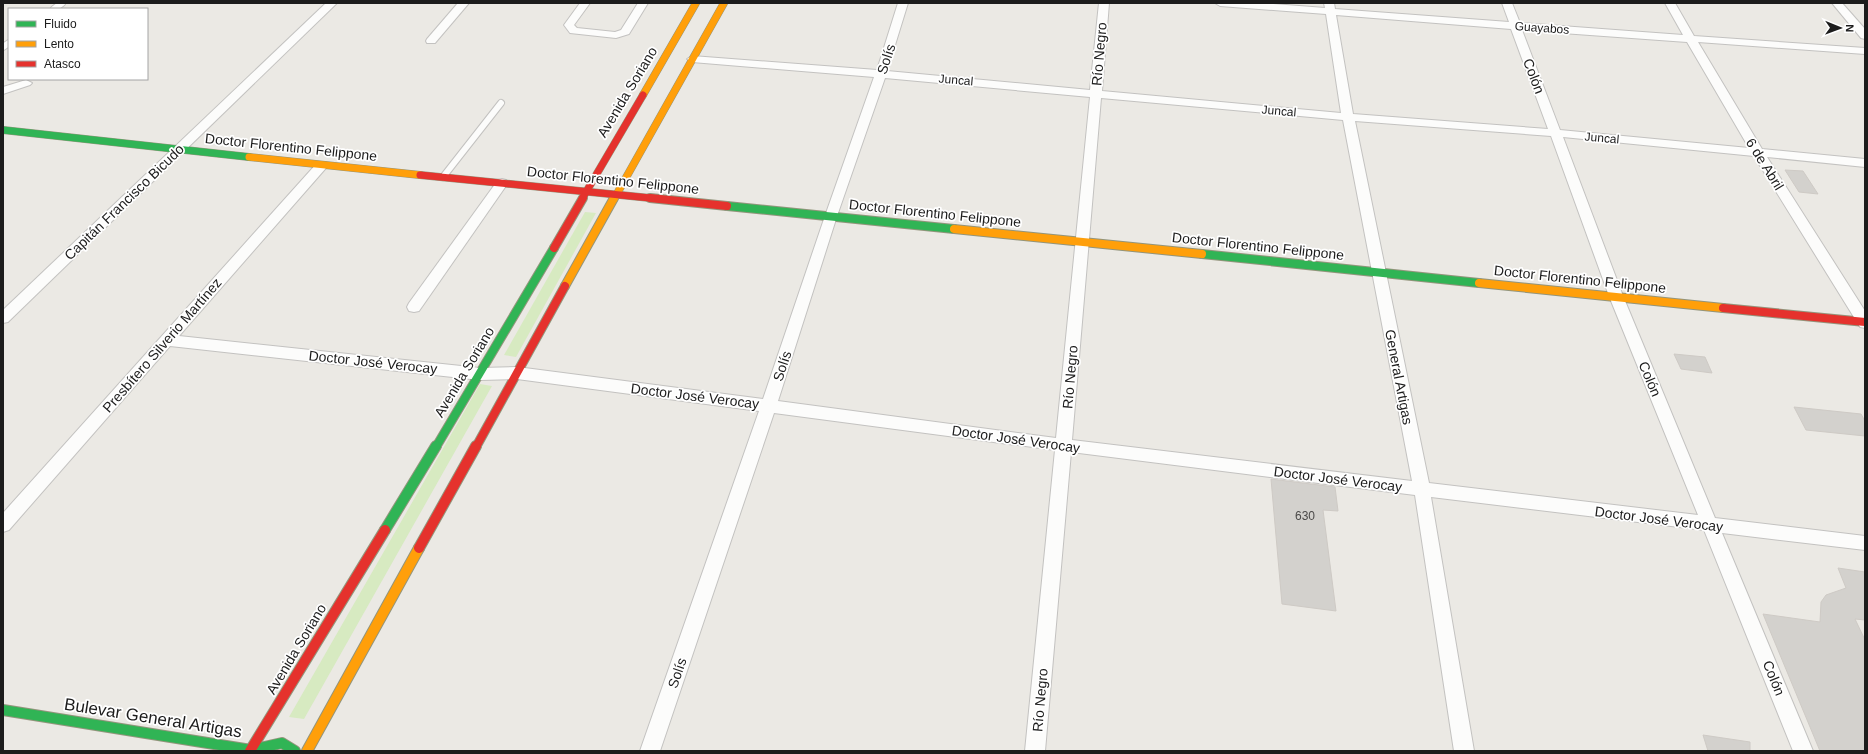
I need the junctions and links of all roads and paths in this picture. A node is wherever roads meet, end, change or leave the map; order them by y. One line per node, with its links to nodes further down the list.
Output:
1 (332, 3): 28 (street, Capitán Francisco Bicudo)
2 (464, 3): 17 (street)
3 (585, 3): 4 (street)
4 (643, 3)
5 (696, 3): 34 (street, Avenida Soriano)
6 (724, 3): 19 (street)
7 (903, 3): 20 (street, Solís)
8 (1104, 3): 23 (street, Río Negro)
9 (1220, 3): 13 (street, Guayabos)
10 (1506, 3): 14 (street, Colón)
11 (1670, 3): 16 (street, 6 de Abril)
12 (1837, 3): 15 (street)
13 (1330, 8): 14 (street, Guayabos); 25 (street, General Artigas)
14 (1515, 26): 16 (street, Guayabos); 27 (street, Colón)
15 (1865, 36)
16 (1691, 39): 18 (street, Guayabos); 29 (street, 6 de Abril)
17 (431, 41)
18 (1865, 51)
19 (692, 59): 20 (street, Juncal); 35 (street)
20 (881, 74): 23 (street, Juncal); 36 (street, Solís)
21 (26, 83): 22 (street)
22 (3, 91)
23 (1096, 93): 25 (street, Juncal); 37 (street, Río Negro)
24 (501, 102): 32 (lane)
25 (1348, 117): 27 (street, Juncal); 38 (street, General Artigas)
26 (3, 130): 28 (street, Doctor Florentino Felippone)
27 (1556, 134): 29 (street, Juncal); 39 (street, Colón)
28 (179, 150): 31 (street, Doctor Florentino Felippone); 41 (street, Capitán Francisco Bicudo)
29 (1758, 153): 30 (street, Juncal); 42 (street, 6 de Abril)
30 (1865, 163)
31 (322, 165): 32 (street, Doctor Florentino Felippone); 43 (street, Presbítero Silverio Martínez)
32 (443, 177): 33 (street, Doctor Florentino Felippone)
33 (502, 183): 34 (street, Doctor Florentino Felippone); 40 (street)
34 (585, 192): 35 (street, Doctor Florentino Felippone); 45 (street, Avenida Soriano)
35 (615, 194): 36 (street, Doctor Florentino Felippone); 44 (street)
36 (831, 216): 37 (street, Doctor Florentino Felippone); 46 (street, Solís)
37 (1082, 242): 38 (street, Doctor Florentino Felippone); 47 (street, Río Negro)
38 (1378, 272): 39 (street, Doctor Florentino Felippone); 48 (street, General Artigas)
39 (1616, 296): 42 (street, Doctor Florentino Felippone); 50 (street, Colón)
40 (414, 307)
41 (3, 318)
42 (1865, 322)
43 (167, 340): 45 (street, Doctor José Verocay); 49 (street, Presbítero Silverio Martínez)
44 (517, 373): 45 (street, Doctor José Verocay); 46 (street, Doctor José Verocay); 55 (street)
45 (480, 374): 53 (street, Avenida Soriano)
46 (769, 405): 47 (street, Doctor José Verocay); 56 (street, Solís)
47 (1064, 445): 48 (street, Doctor José Verocay); 57 (street, Río Negro)
48 (1422, 490): 50 (street, Doctor José Verocay); 58 (street, General Artigas)
49 (3, 525)
50 (1711, 525): 51 (street, Doctor José Verocay); 59 (street, Colón)
51 (1865, 543)
52 (3, 710): 53 (street, Bulevar General Artigas)
53 (250, 751): 54 (street, Bulevar General Artigas)
54 (295, 751)
55 (307, 751)
56 (650, 751)
57 (1035, 751)
58 (1464, 751)
59 (1803, 751)

